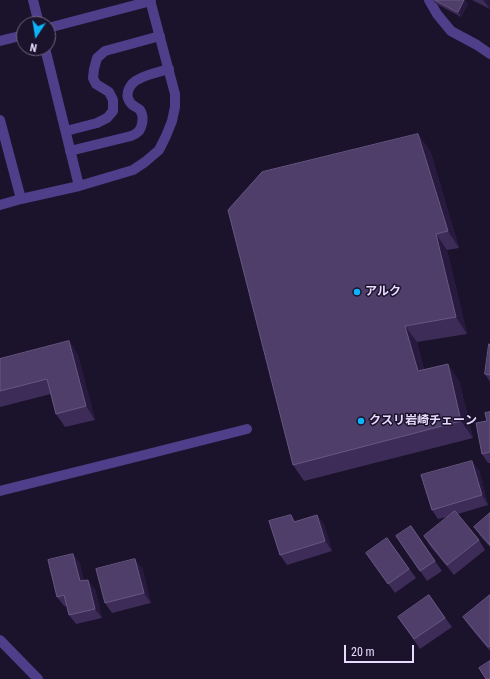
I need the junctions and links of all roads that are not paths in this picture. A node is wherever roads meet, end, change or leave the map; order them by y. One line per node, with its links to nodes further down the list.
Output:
1 (33, 0): 4 (street)
2 (429, 0): 9 (street)
3 (151, 1): 5 (street); 6 (street)
4 (37, 16)
5 (56, 26)
6 (160, 36): 11 (street); 13 (street)
7 (16, 37): 8 (street)
8 (0, 41)
9 (490, 54)
10 (47, 56): 13 (street)
11 (169, 69): 14 (street); 15 (street)
12 (0, 120): 16 (street)
13 (66, 131): 14 (street)
14 (70, 151): 15 (street)
15 (79, 186): 16 (street)
16 (21, 199): 17 (street)
17 (0, 205)
18 (247, 429): 19 (street)
19 (0, 491)
20 (0, 640): 21 (street)
21 (38, 679)

